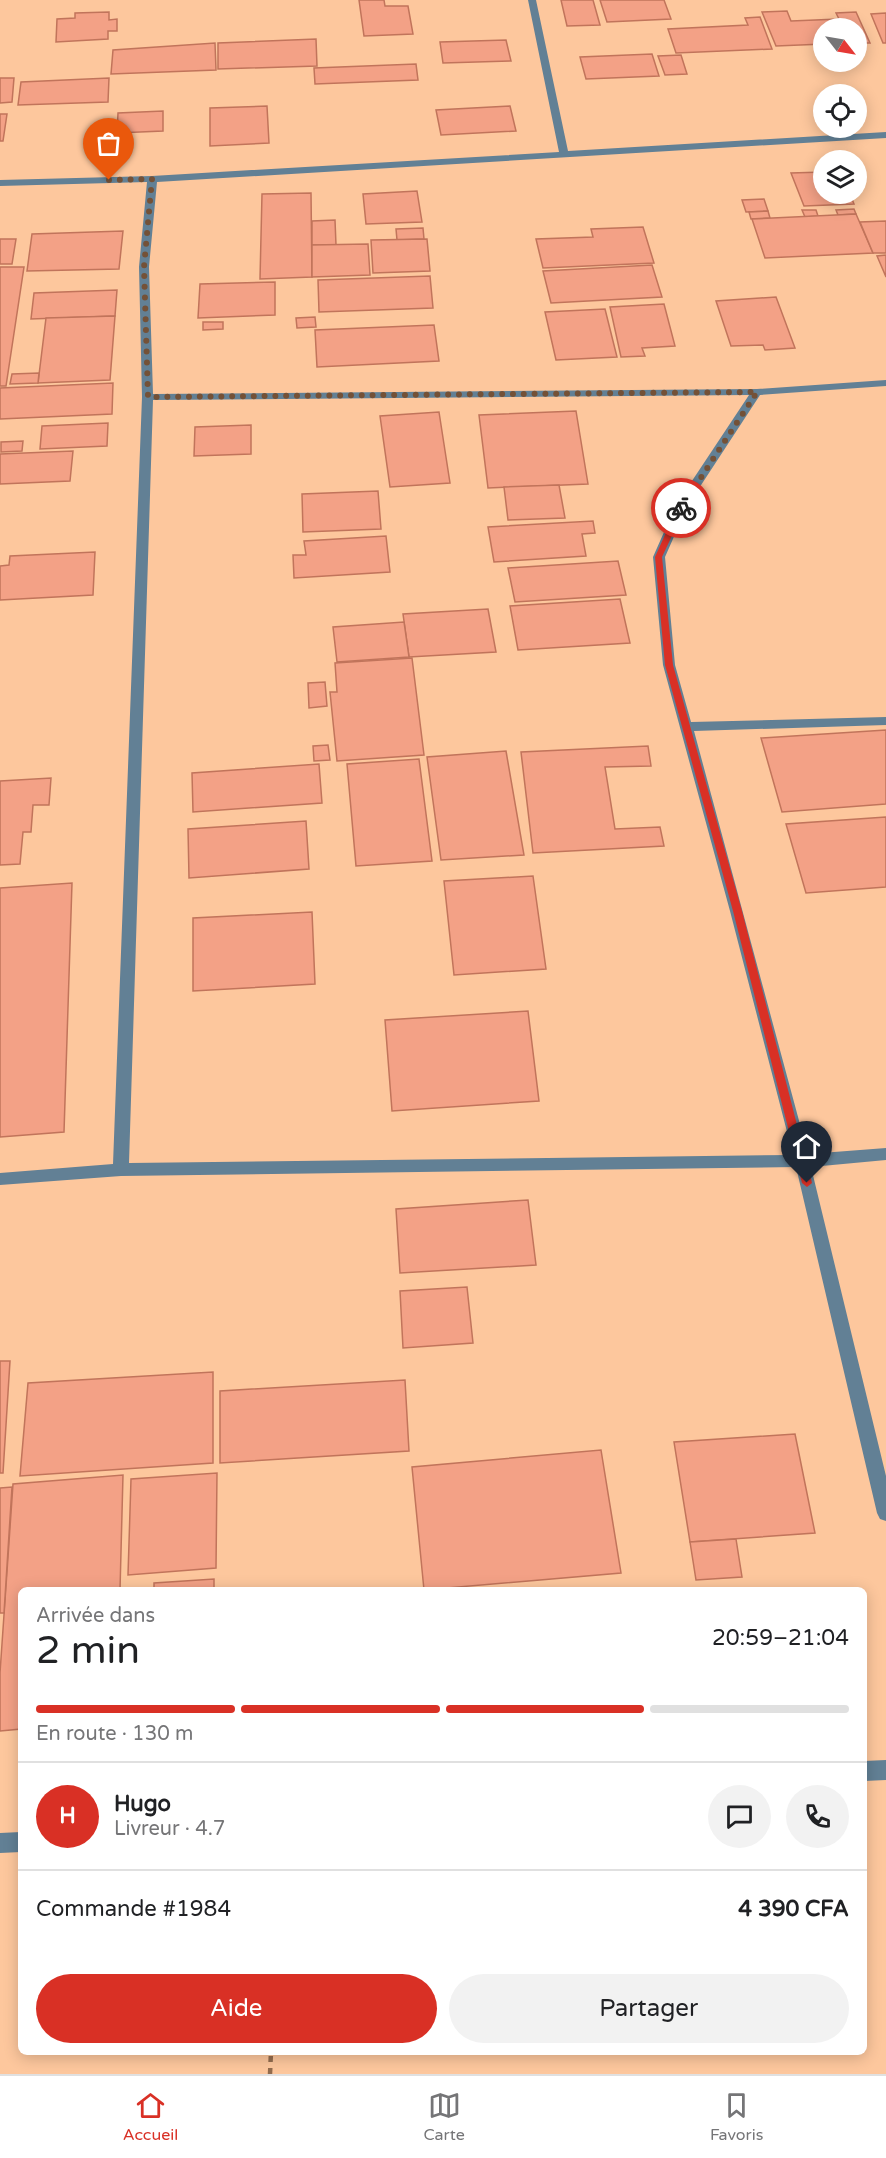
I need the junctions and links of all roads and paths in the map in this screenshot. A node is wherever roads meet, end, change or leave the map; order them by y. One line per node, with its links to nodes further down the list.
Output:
1 (532, 0): 3 (street)
2 (886, 135): 3 (street)
3 (564, 154): 4 (street)
4 (152, 179): 5 (street); 8 (street)
5 (0, 183)
6 (886, 383): 7 (street)
7 (757, 392): 8 (street); 10 (street)
8 (148, 397): 13 (street)
9 (886, 721): 10 (street)
10 (686, 727): 12 (street)
11 (886, 1154): 12 (street)
12 (802, 1161): 13 (street); 15 (street)
13 (121, 1170): 14 (street)
14 (0, 1179)
15 (886, 1513)
16 (886, 1770): 17 (street)
17 (867, 1771)
18 (18, 1842): 19 (street)
19 (0, 1843)
20 (271, 2055): 21 (path)
21 (270, 2074)

